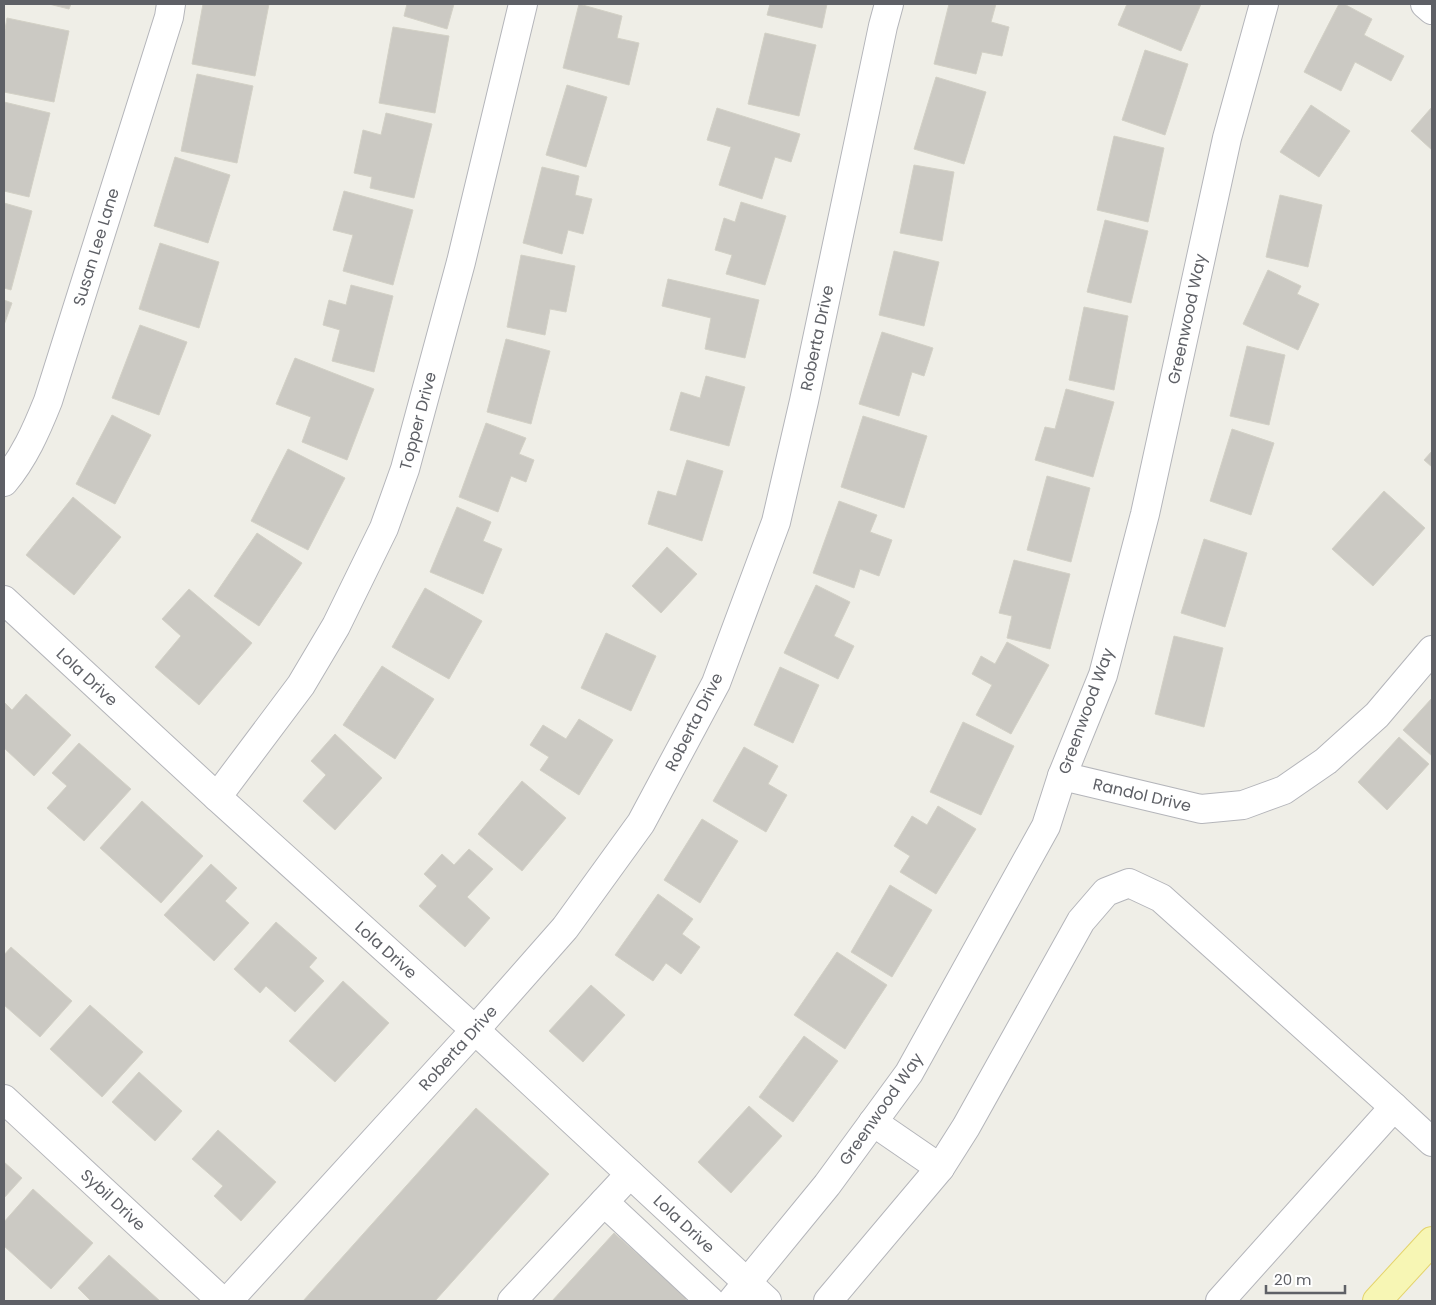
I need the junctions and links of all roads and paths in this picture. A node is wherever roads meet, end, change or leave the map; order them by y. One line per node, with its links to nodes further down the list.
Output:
1 (171, 4): 7 (street, Susan Lee Lane)
2 (524, 4): 11 (street, Topper Drive)
3 (889, 4): 12 (street, Roberta Drive)
4 (1264, 4): 10 (street, Greenwood Way)
5 (1425, 4): 6 (street)
6 (1432, 10)
7 (4, 482)
8 (4, 600): 11 (street, Lola Drive)
9 (1432, 650): 10 (street, Randol Drive)
10 (1062, 776): 15 (street, Greenwood Way)
11 (217, 797): 12 (street, Lola Drive)
12 (475, 1030): 18 (street, Lola Drive); 23 (street, Roberta Drive)
13 (4, 1099): 22 (street, Sybil Drive)
14 (1394, 1107): 16 (street); 17 (street); 27 (street)
15 (873, 1122): 17 (street); 21 (street, Greenwood Way)
16 (1432, 1142)
17 (940, 1168): 26 (street)
18 (630, 1174): 19 (street); 21 (street, Lola Drive)
19 (604, 1202): 24 (street); 25 (street)
20 (1432, 1241): 28 (main road)
21 (749, 1295)
22 (222, 1301)
23 (228, 1301)
24 (512, 1301)
25 (710, 1301)
26 (828, 1301)
27 (1220, 1301)
28 (1377, 1301)

